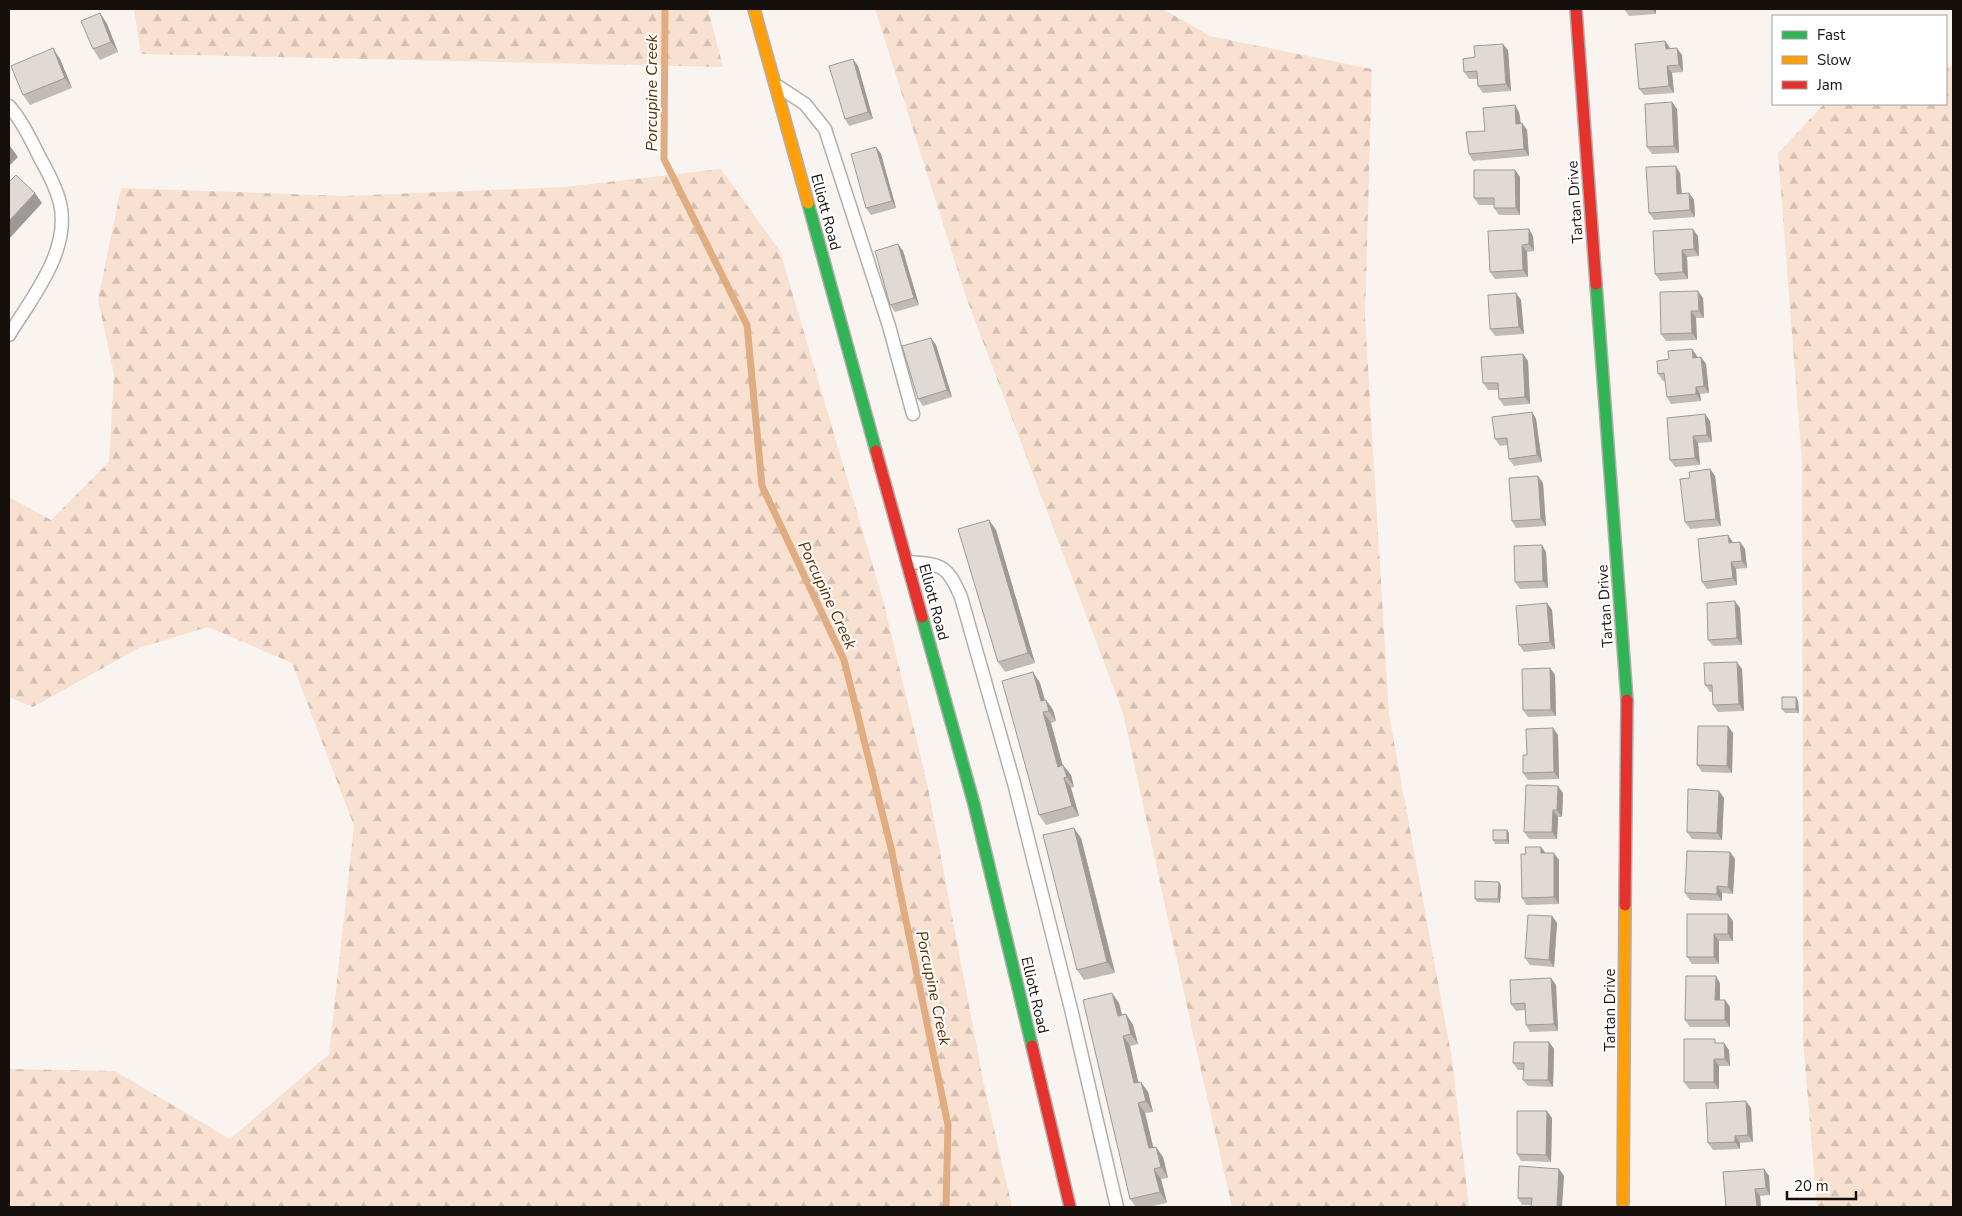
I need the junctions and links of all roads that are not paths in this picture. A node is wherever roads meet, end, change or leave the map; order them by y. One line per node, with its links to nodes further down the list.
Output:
1 (754, 9): 3 (street, Elliott Road)
2 (1576, 9): 8 (street, Tartan Drive)
3 (775, 84): 6 (lane); 7 (street, Elliott Road)
4 (9, 106): 5 (lane)
5 (9, 335)
6 (912, 414)
7 (908, 562): 9 (street, Elliott Road); 10 (lane)
8 (1623, 1203)
9 (1070, 1207)
10 (1117, 1207)

